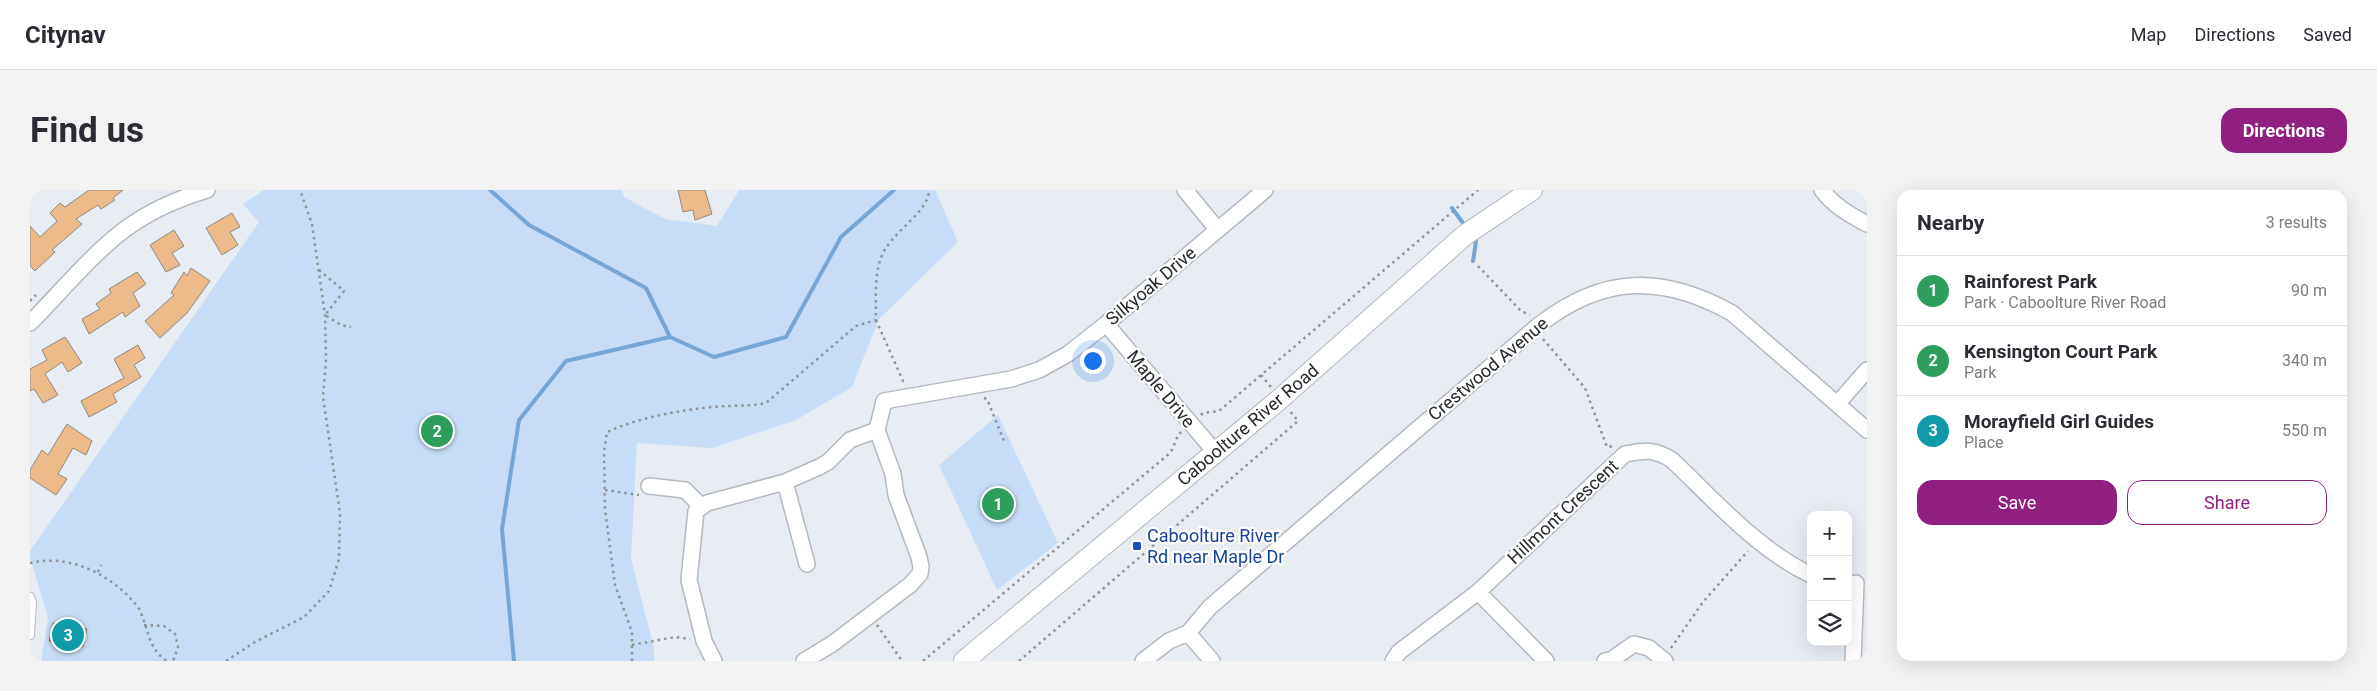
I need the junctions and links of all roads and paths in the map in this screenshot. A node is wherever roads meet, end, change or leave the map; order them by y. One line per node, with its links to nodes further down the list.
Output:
1 (207, 190): 16 (street)
2 (300, 190): 12 (path)
3 (929, 190): 15 (path)
4 (1185, 190): 10 (street)
5 (1265, 190): 10 (street, Silkyoak Drive)
6 (1478, 190): 21 (path)
7 (1532, 190): 32 (main road, Caboolture River Road)
8 (1822, 190): 9 (street)
9 (1867, 224)
10 (1217, 229): 17 (street, Silkyoak Drive)
11 (1478, 266): 14 (path)
12 (318, 270): 13 (path); 13 (path)
13 (325, 315): 18 (path); 56 (path)
14 (1533, 318)
15 (876, 320): 22 (path); 51 (path)
16 (30, 323)
17 (1106, 324): 28 (street, Silkyoak Drive); 32 (street, Maple Drive)
18 (351, 327)
19 (1543, 339): 33 (path)
20 (1867, 370): 25 (street)
21 (1262, 375): 23 (path); 27 (path)
22 (909, 383)
23 (1271, 386)
24 (980, 397): 31 (path)
25 (1838, 403): 29 (street, Crestwood Avenue); 48 (street, Crestwood Avenue)
26 (1289, 410): 62 (path)
27 (1201, 416)
28 (876, 430): 34 (street); 46 (street)
29 (1867, 430)
30 (1181, 432): 61 (path)
31 (1004, 441)
32 (1216, 453): 52 (main road, Caboolture River Road)
33 (1626, 454): 37 (street, Hillmont Crescent); 44 (street, Hillmont Crescent)
34 (785, 482): 36 (street); 39 (street)
35 (648, 486): 36 (street)
36 (701, 506): 50 (street)
37 (1758, 540): 42 (street, Hillmont Crescent); 53 (path)
38 (30, 563): 41 (path)
39 (807, 564)
40 (101, 565): 41 (path)
41 (98, 572): 47 (path)
42 (1807, 573)
43 (1857, 582): 68 (street)
44 (1478, 592): 65 (street, Hillmont Crescent); 66 (street)
45 (30, 597): 49 (lane)
46 (871, 615): 59 (street); 60 (path)
47 (144, 624): 54 (path); 55 (path)
48 (1188, 633): 63 (street, Crestwood Avenue); 64 (street)
49 (30, 635)
50 (704, 641): 51 (path); 58 (street)
51 (632, 645): 57 (path)
52 (970, 658)
53 (1664, 660): 67 (street)
54 (167, 661)
55 (173, 661)
56 (226, 661)
57 (632, 661)
58 (714, 661)
59 (804, 661)
60 (902, 661)
61 (923, 661)
62 (1019, 661)
63 (1143, 661)
64 (1212, 661)
65 (1393, 661)
66 (1546, 661)
67 (1605, 661)
68 (1853, 661)

